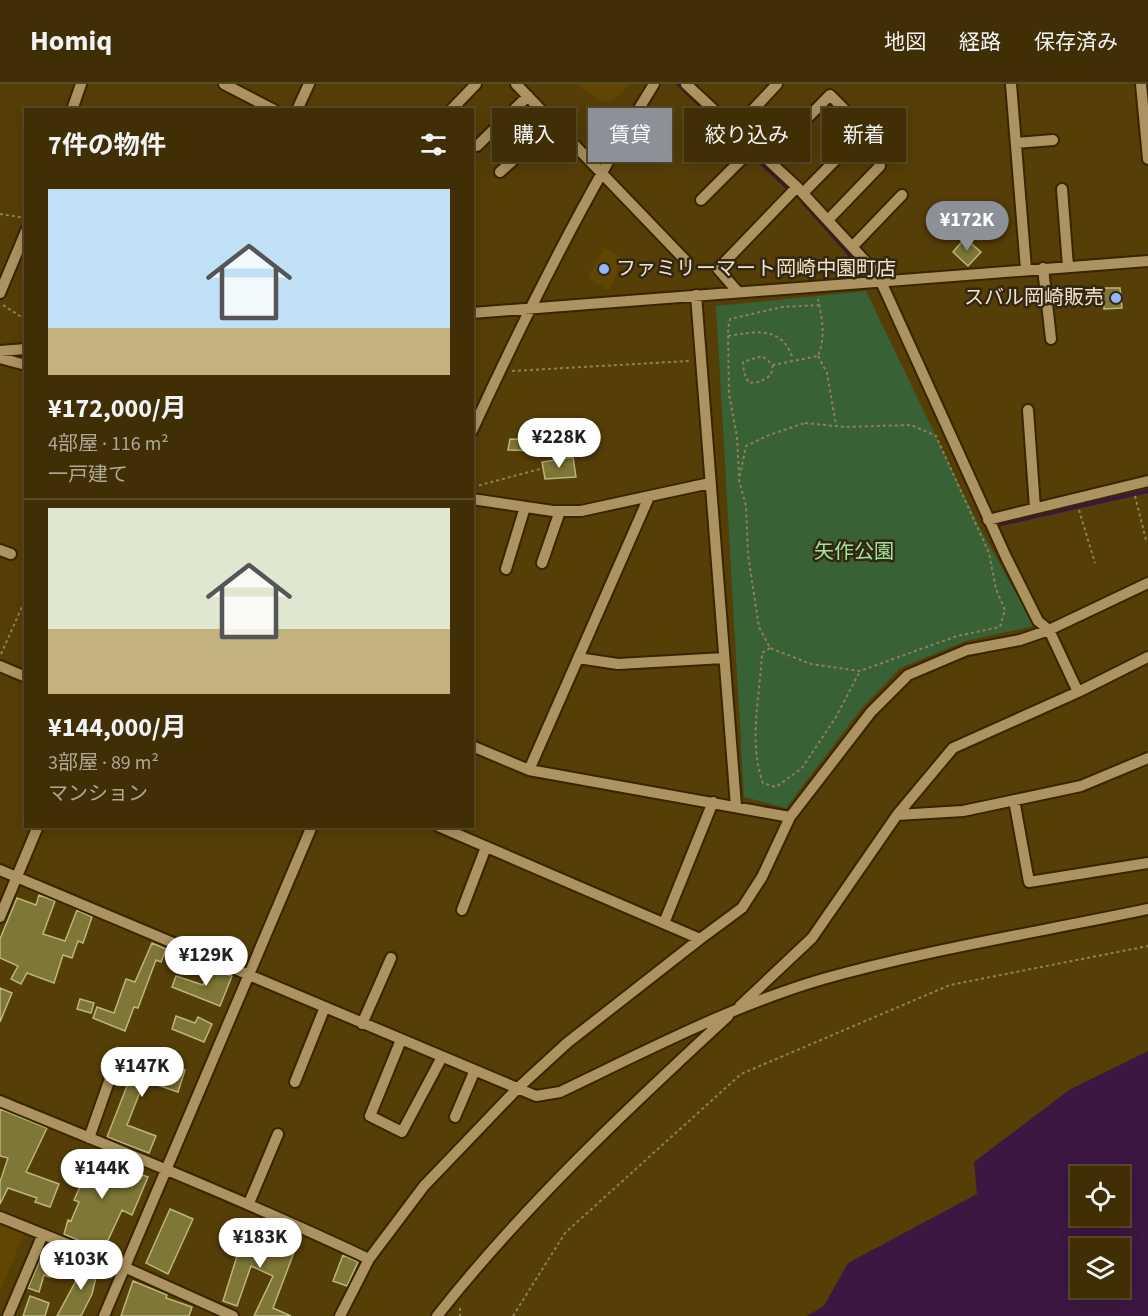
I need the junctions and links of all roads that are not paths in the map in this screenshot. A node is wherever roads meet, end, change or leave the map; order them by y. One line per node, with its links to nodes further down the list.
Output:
1 (81, 84): 12 (street)
2 (224, 84): 13 (street)
3 (309, 84): 14 (street)
4 (476, 84): 15 (street)
5 (516, 84): 11 (street)
6 (654, 84): 29 (street)
7 (686, 84): 17 (street)
8 (777, 84): 18 (street)
9 (1011, 84): 21 (street)
10 (1141, 84): 24 (street)
11 (528, 96): 16 (street); 22 (street)
12 (73, 108)
13 (270, 108)
14 (298, 108)
15 (454, 108)
16 (539, 108)
17 (712, 108)
18 (755, 108)
19 (810, 115): 32 (street)
20 (1053, 140): 21 (street)
21 (1016, 143): 42 (street)
22 (477, 146)
23 (576, 146): 29 (street)
24 (1148, 159)
25 (511, 162): 30 (street)
26 (739, 162): 34 (street)
27 (770, 162): 32 (street)
28 (880, 166): 35 (street)
29 (600, 171): 39 (street); 47 (street)
30 (500, 172)
31 (1062, 189): 40 (street)
32 (800, 190): 35 (street); 44 (street)
33 (902, 195): 37 (street)
34 (701, 200)
35 (828, 220): 37 (street)
36 (24, 236): 45 (street)
37 (852, 247): 43 (street)
38 (1148, 261): 40 (street)
39 (687, 262)
40 (1068, 266): 41 (street)
41 (1043, 268): 42 (street); 49 (street)
42 (1026, 269): 43 (street)
43 (883, 283): 44 (street); 62 (street)
44 (738, 292): 46 (street)
45 (0, 293)
46 (696, 295): 47 (street); 56 (street)
47 (528, 309): 48 (street); 54 (street)
48 (474, 314)
49 (1052, 339)
50 (24, 350): 51 (street)
51 (0, 357): 52 (street)
52 (24, 364)
53 (1028, 411): 60 (street)
54 (474, 427)
55 (1148, 481): 60 (street)
56 (710, 483): 57 (street); 71 (street)
57 (649, 497): 61 (street); 70 (street)
58 (474, 499): 59 (street)
59 (525, 507): 61 (street); 66 (street)
60 (1035, 508): 62 (street)
61 (560, 511): 65 (street)
62 (988, 520): 68 (street)
63 (0, 550): 64 (street)
64 (11, 554)
65 (542, 563)
66 (506, 569)
67 (1148, 583): 68 (street)
68 (1049, 630): 74 (street); 82 (street)
69 (1148, 657): 74 (street)
70 (578, 658): 71 (street); 77 (street)
71 (724, 658): 80 (street)
72 (0, 666): 73 (street)
73 (24, 676)
74 (1078, 692): 81 (street)
75 (474, 747): 77 (street)
76 (1148, 758): 78 (street)
77 (529, 770): 79 (street)
78 (1014, 800): 81 (street); 87 (street)
79 (713, 802): 80 (street); 93 (street)
80 (736, 806): 82 (street)
81 (897, 815): 98 (street)
82 (790, 818): 94 (street)
83 (37, 828): 89 (street)
84 (311, 828): 96 (street)
85 (443, 828): 86 (street)
86 (486, 847): 91 (street); 93 (street)
87 (1148, 863)
88 (0, 870): 89 (street)
89 (18, 877): 92 (street); 96 (street)
90 (1148, 909): 98 (street)
91 (462, 910)
92 (0, 917)
93 (664, 923): 94 (street)
94 (700, 939): 105 (street)
95 (391, 958): 99 (street)
96 (247, 975): 97 (street); 110 (street)
97 (325, 1007): 99 (street); 104 (street)
98 (736, 1009): 105 (street); 120 (street)
99 (362, 1024): 100 (street)
100 (401, 1040): 101 (street); 101 (street)
101 (442, 1057): 103 (street)
102 (113, 1070): 109 (street)
103 (475, 1070): 105 (street); 107 (street)
104 (295, 1082)
105 (518, 1088): 114 (street)
106 (0, 1101): 109 (street)
107 (455, 1117)
108 (278, 1134): 111 (street)
109 (89, 1138): 110 (street)
110 (166, 1171): 111 (street); 115 (street)
111 (249, 1203): 114 (street)
112 (0, 1217): 113 (street)
113 (43, 1234): 115 (street); 116 (street)
114 (369, 1259): 119 (street)
115 (124, 1267): 117 (street); 118 (street)
116 (8, 1316)
117 (104, 1316)
118 (233, 1316)
119 (340, 1316)
120 (437, 1316)

